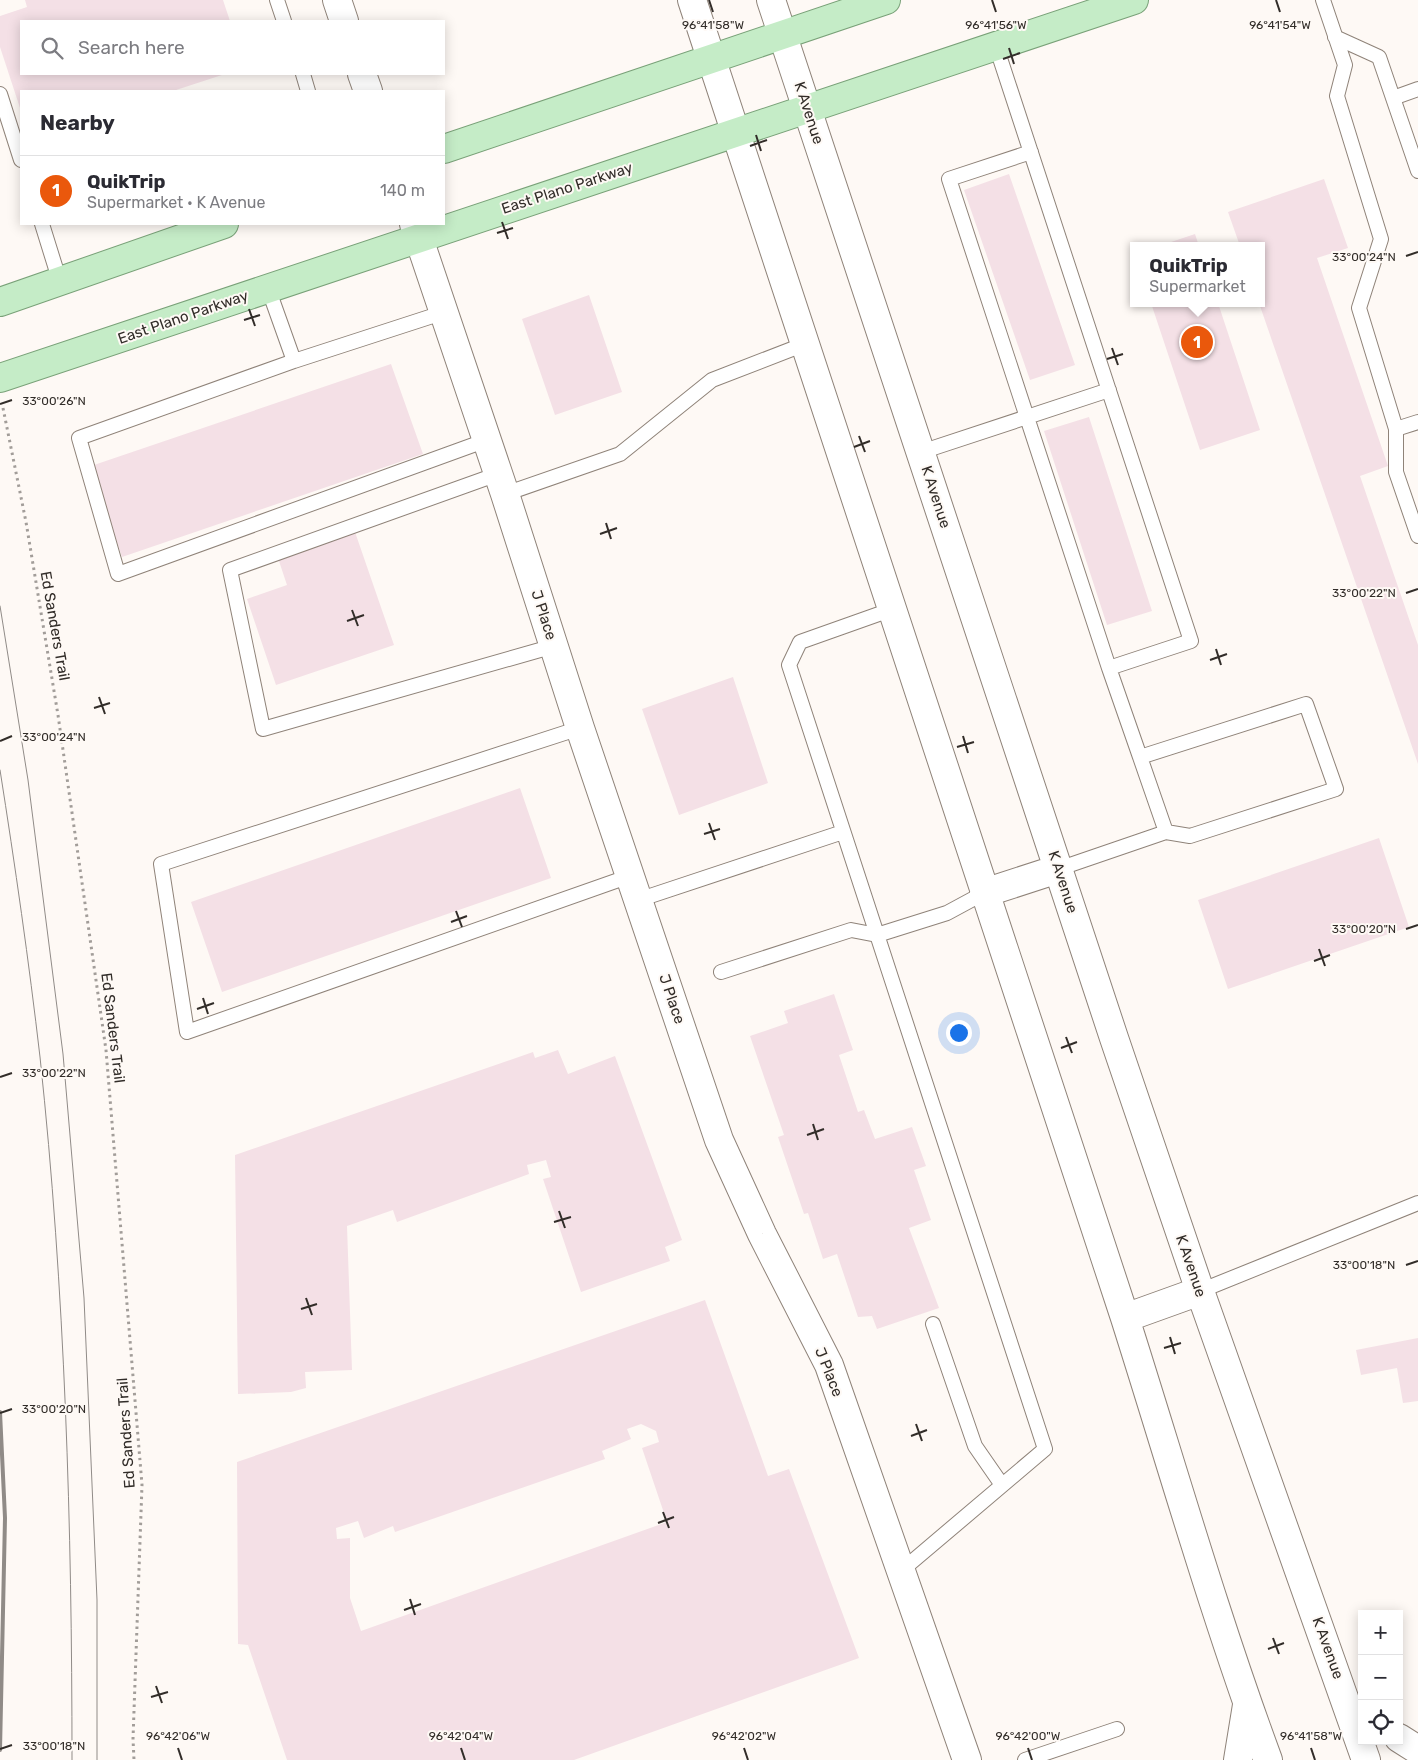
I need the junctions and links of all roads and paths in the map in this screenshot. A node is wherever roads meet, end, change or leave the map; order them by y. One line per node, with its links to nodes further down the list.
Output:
1 (277, 0): 8 (lane)
2 (337, 0): 9 (main road)
3 (692, 0): 13 (main road)
4 (772, 0): 10 (main road, K Avenue)
5 (886, 0): 10 (main road)
6 (1134, 0): 12 (main road, East Plano Parkway)
7 (1323, 0): 11 (lane)
8 (284, 20)
9 (344, 20)
10 (783, 34): 13 (main road); 21 (main road, K Avenue)
11 (1335, 37): 20 (lane); 42 (lane)
12 (996, 46): 21 (main road, East Plano Parkway); 24 (lane)
13 (711, 58): 22 (main road); 23 (main road)
14 (303, 75): 17 (lane)
15 (362, 75): 18 (main road)
16 (1418, 89): 20 (lane)
17 (308, 90)
18 (368, 90)
19 (0, 94): 25 (lane)
20 (1393, 98): 26 (lane)
21 (808, 108): 22 (main road, East Plano Parkway); 44 (main road, K Avenue)
22 (736, 132): 27 (main road, East Plano Parkway); 36 (main road)
23 (445, 149)
24 (1031, 152): 39 (lane); 40 (lane)
25 (20, 157)
26 (1418, 171)
27 (445, 221)
28 (42, 225): 32 (lane)
29 (221, 225): 32 (main road)
30 (433, 225): 31 (main road, East Plano Parkway)
31 (417, 230): 33 (main road, East Plano Parkway); 35 (main road, J Place)
32 (60, 282): 34 (main road)
33 (268, 288): 37 (lane); 38 (main road, East Plano Parkway)
34 (0, 302)
35 (445, 312): 37 (lane); 43 (main road, J Place)
36 (805, 344): 45 (lane); 47 (main road)
37 (294, 361): 43 (lane)
38 (1, 390): 71 (path, Ed Sanders Trail)
39 (1109, 390): 40 (lane); 49 (lane)
40 (1027, 416): 44 (lane); 49 (lane)
41 (1418, 422): 42 (lane)
42 (1396, 428): 46 (lane)
43 (487, 440): 45 (main road, J Place)
44 (921, 452): 54 (main road, K Avenue)
45 (502, 484): 48 (main road, J Place); 48 (lane)
46 (1418, 536)
47 (892, 609): 52 (lane); 56 (main road)
48 (554, 646): 50 (main road, J Place)
49 (1109, 668): 51 (lane)
50 (580, 728): 55 (main road, J Place); 55 (lane)
51 (1140, 757): 53 (lane); 53 (lane)
52 (844, 832): 55 (lane); 57 (lane)
53 (1166, 832): 54 (lane)
54 (1058, 868): 56 (main road); 60 (main road, K Avenue)
55 (634, 888): 64 (main road, J Place)
56 (984, 894): 57 (lane); 61 (main road)
57 (877, 935): 58 (lane); 63 (lane)
58 (721, 972)
59 (1418, 1204): 60 (lane)
60 (1200, 1291): 61 (main road); 65 (main road, K Avenue)
61 (1125, 1318): 67 (main road)
62 (933, 1324): 63 (lane)
63 (1002, 1485): 64 (lane)
64 (901, 1572): 72 (main road, J Place)
65 (1342, 1687): 66 (main road); 76 (main road, K Avenue)
66 (1358, 1702)
67 (1247, 1703): 74 (main road); 75 (main road)
68 (1117, 1729): 73 (lane)
69 (1403, 1741): 70 (main road)
70 (1418, 1750)
71 (134, 1760)
72 (967, 1760)
73 (1025, 1760)
74 (1238, 1760)
75 (1268, 1760)
76 (1366, 1760)

